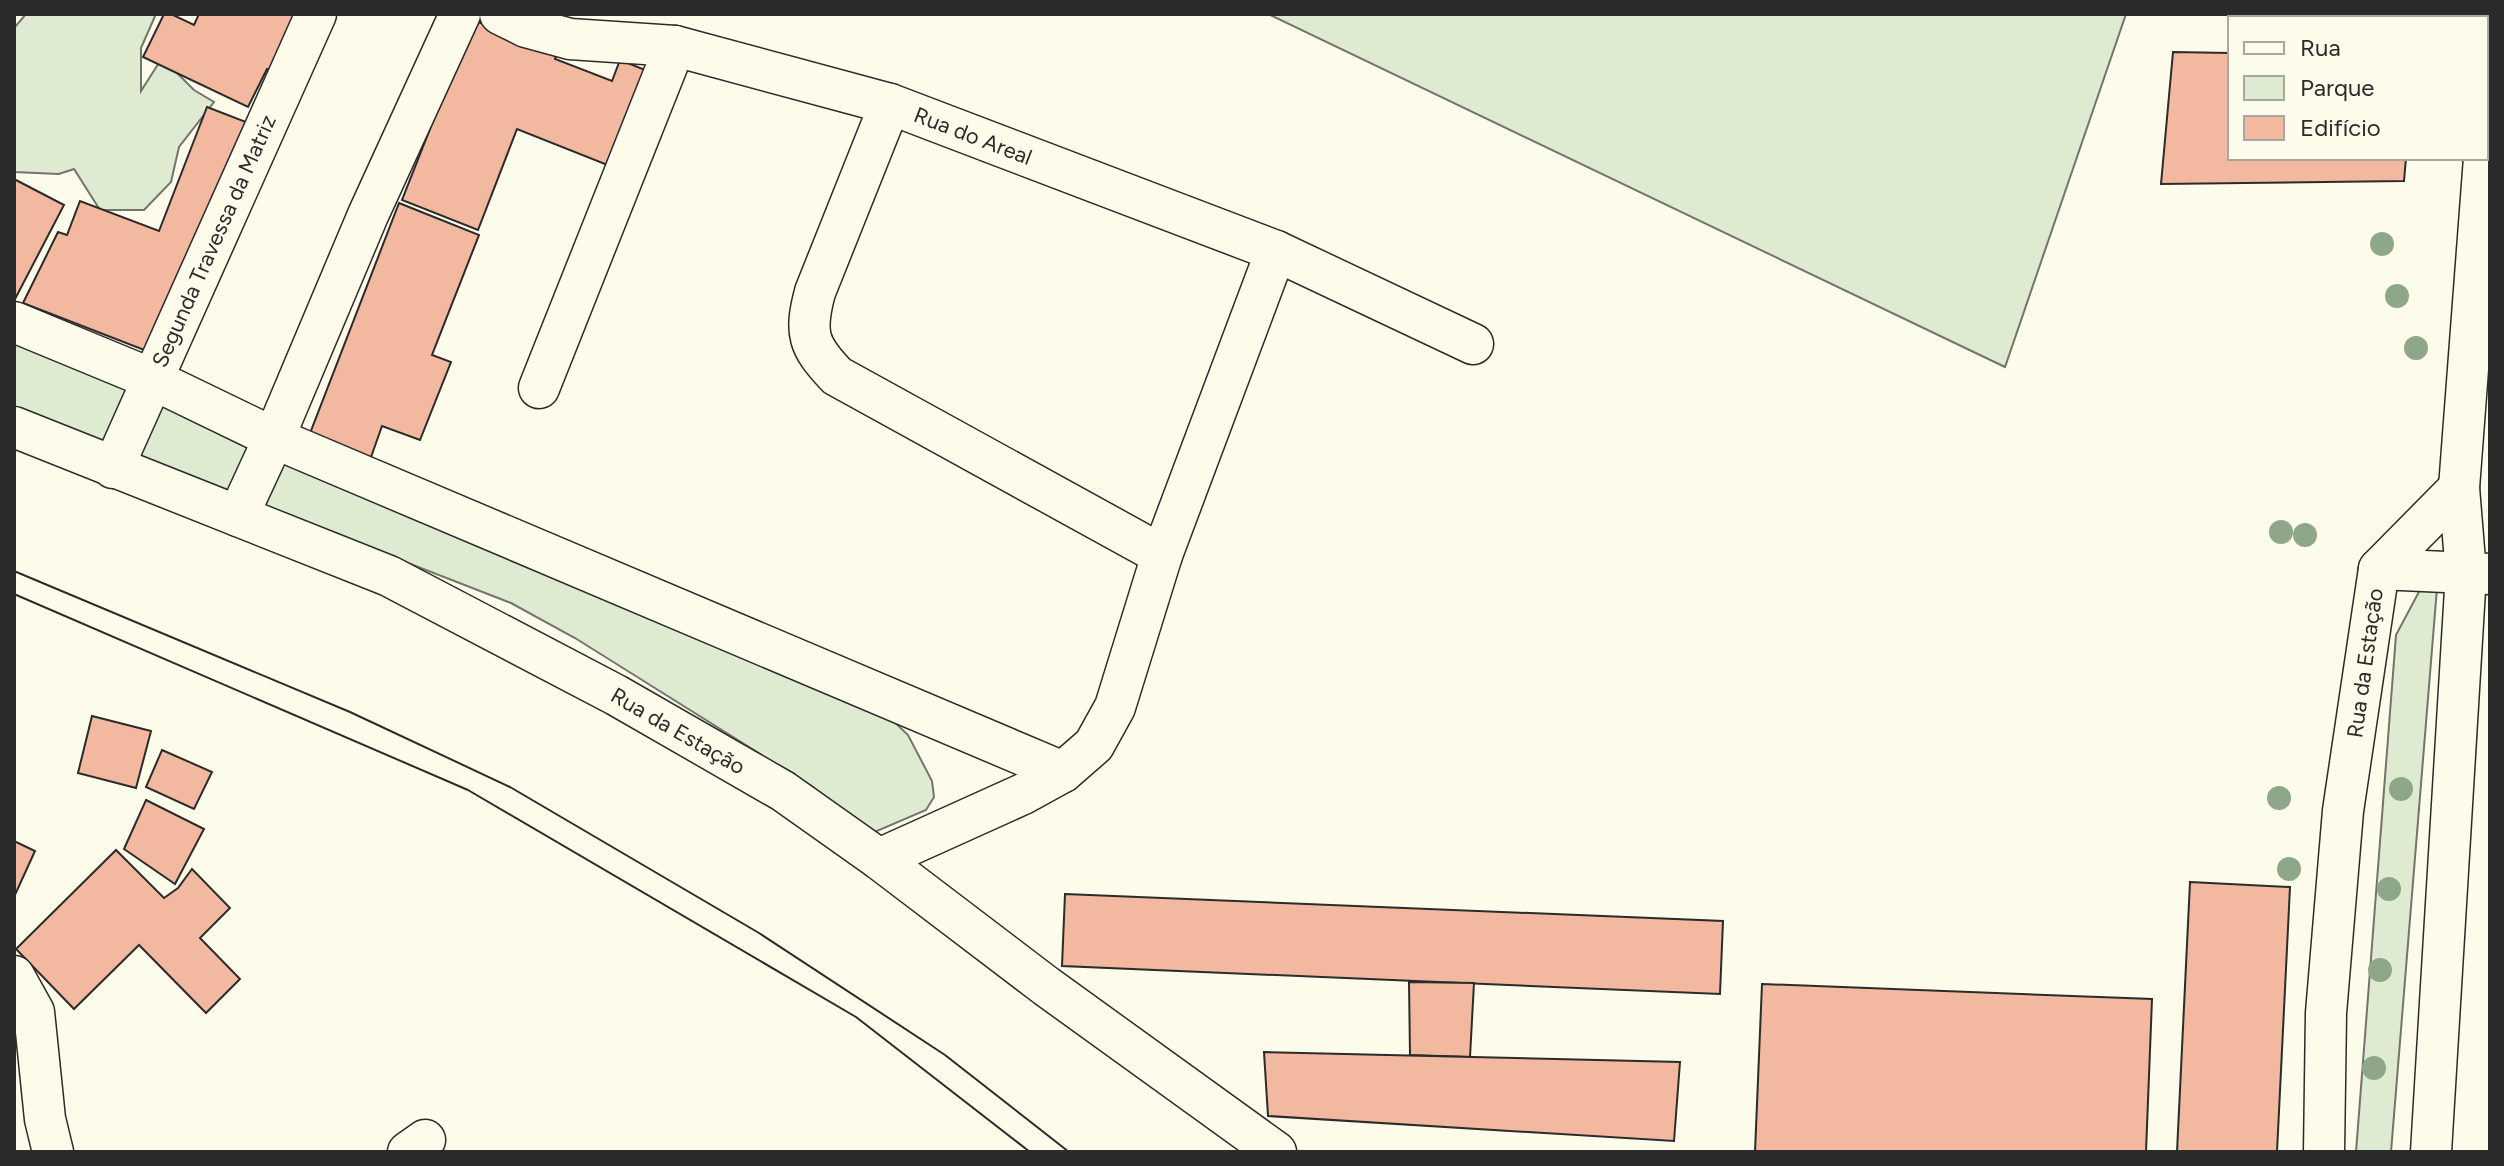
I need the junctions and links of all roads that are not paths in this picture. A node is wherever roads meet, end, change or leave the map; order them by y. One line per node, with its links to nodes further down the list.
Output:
1 (316, 14): 12 (street, Segunda Travessa da Matriz)
2 (460, 14): 15 (street)
3 (500, 14): 4 (street, Rua do Areal)
4 (675, 46): 7 (street, Rua do Areal); 13 (street)
5 (2490, 73): 6 (street)
6 (2488, 100)
7 (890, 104): 9 (street, Rua do Areal); 19 (street)
8 (2484, 160): 17 (street)
9 (1276, 251): 11 (street, Rua do Areal); 19 (street)
10 (14, 322): 12 (street)
11 (1473, 344)
12 (152, 379): 15 (street); 16 (street, Segunda Travessa da Matriz)
13 (539, 388)
14 (14, 427): 16 (street, Rua da Estação)
15 (274, 438): 18 (street); 22 (street)
16 (113, 468): 18 (street, Rua da Estação)
17 (2459, 488): 20 (street, Rua da Estação); 21 (street)
18 (238, 516): 23 (street, Rua da Estação)
19 (1162, 555): 22 (street)
20 (2379, 569): 21 (street); 27 (street, Rua da Estação)
21 (2478, 574): 28 (street)
22 (1063, 772): 23 (street)
23 (879, 859): 26 (street, Rua da Estação)
24 (14, 976): 25 (street)
25 (53, 1152)
26 (1276, 1152)
27 (2324, 1152)
28 (2431, 1152)

